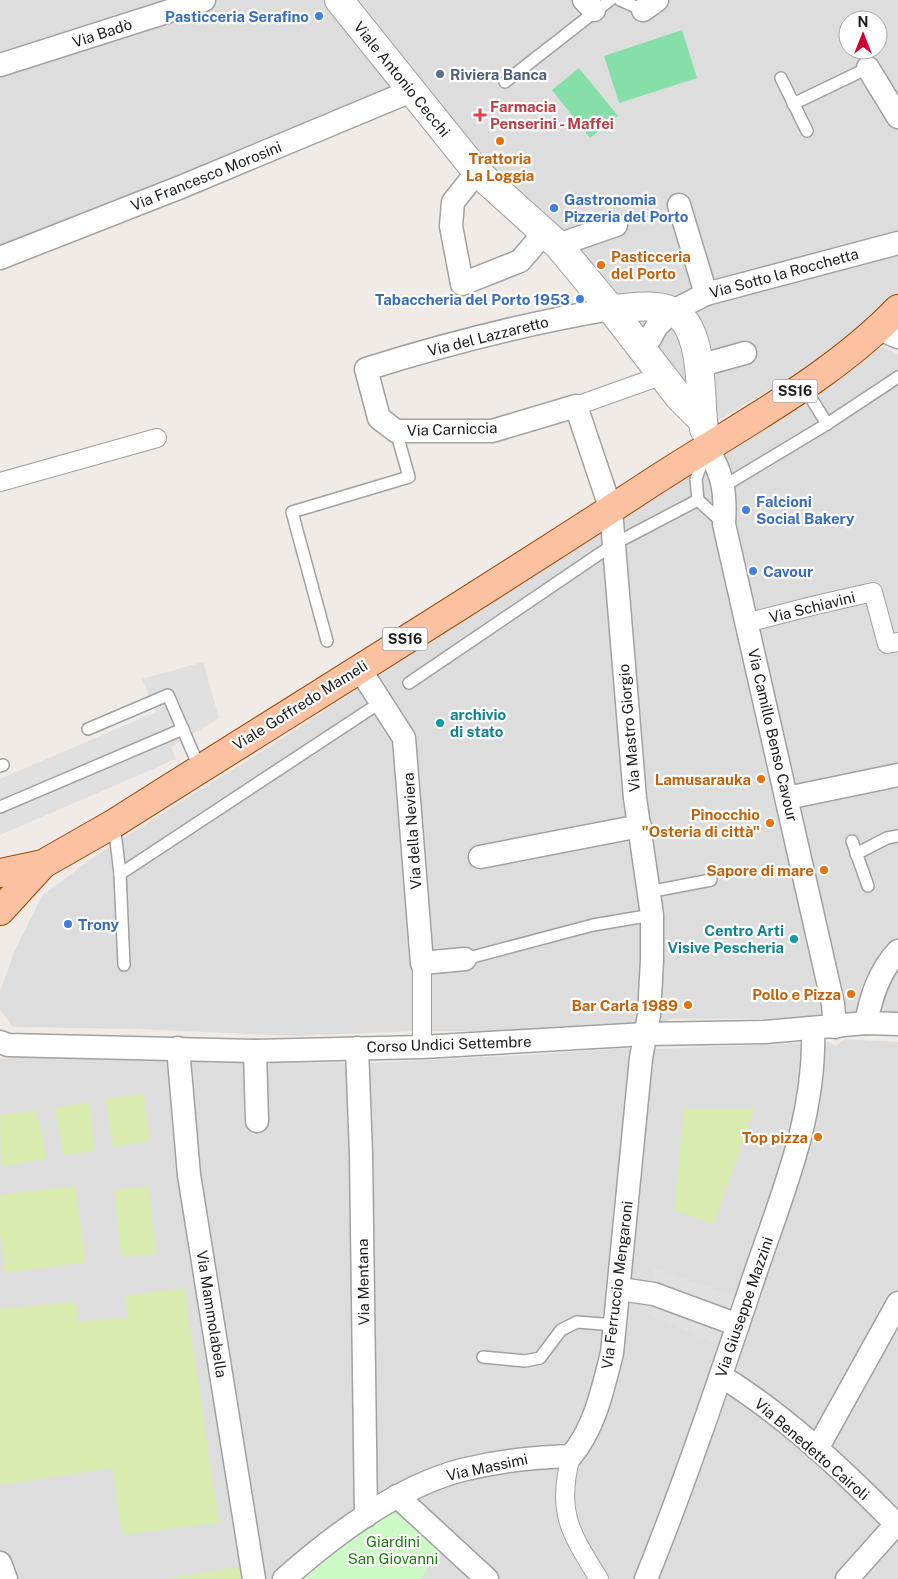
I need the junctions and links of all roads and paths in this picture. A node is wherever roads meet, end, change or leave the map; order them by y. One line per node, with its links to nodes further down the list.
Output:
1 (204, 0): 6 (street, Via Badò)
2 (339, 0): 10 (street, Viale Antonio Cecchi)
3 (620, 0): 5 (lane)
4 (596, 3): 9 (lane)
5 (650, 5)
6 (0, 65)
7 (868, 68): 11 (lane); 12 (street)
8 (781, 78): 11 (lane)
9 (505, 82)
10 (411, 91): 14 (street, Viale Antonio Cecchi); 19 (street, Via Francesco Morosini)
11 (793, 104): 13 (lane)
12 (898, 117)
13 (807, 131)
14 (477, 172): 17 (street, Viale Antonio Cecchi); 17 (street)
15 (678, 205): 20 (street)
16 (616, 225): 17 (street)
17 (551, 239): 21 (street, Viale Antonio Cecchi)
18 (898, 243): 20 (street, Via Sotto la Rocchetta)
19 (0, 258)
20 (706, 294): 23 (street, Via Sotto la Rocchetta)
21 (611, 309): 23 (street); 25 (street, Viale Antonio Cecchi); 28 (street, Via del Lazzaretto)
22 (898, 310): 24 (main road, SS16)
23 (673, 311): 25 (street, Via Sotto la Rocchetta); 27 (street)
24 (889, 333): 31 (main road, SS16)
25 (643, 351): 29 (street, Viale Antonio Cecchi)
26 (745, 353): 27 (street)
27 (698, 366): 33 (street)
28 (366, 369): 35 (street, Via Carniccia)
29 (662, 375): 32 (street, Via Carniccia); 33 (street, Viale Antonio Cecchi)
30 (898, 377): 34 (lane)
31 (803, 386): 34 (lane); 37 (main road, SS16)
32 (576, 406): 35 (street, Via Carniccia); 41 (street)
33 (702, 420): 37 (street)
34 (827, 424): 39 (lane)
35 (396, 431): 45 (lane)
36 (157, 438): 38 (street)
37 (707, 447): 39 (street, Via Camillo Benso Cavour); 40 (lane); 41 (main road, Viale Goffredo Mameli / SS16)
38 (0, 482)
39 (724, 486): 42 (street, Via Camillo Benso Cavour)
40 (698, 500): 42 (lane); 43 (lane)
41 (611, 510): 43 (street, Via Mastro Giorgio); 47 (main road, Viale Goffredo Mameli / SS16)
42 (724, 524): 44 (street, Via Camillo Benso Cavour)
43 (614, 544): 48 (lane); 57 (street, Via Mastro Giorgio)
44 (746, 623): 46 (street, Via Schiavini); 54 (street, Via Camillo Benso Cavour)
45 (327, 641)
46 (898, 642)
47 (359, 668): 49 (street, Via della Neviera); 52 (main road, Viale Goffredo Mameli / SS16)
48 (410, 683)
49 (381, 702): 64 (lane); 72 (street, Via della Neviera)
50 (88, 729): 51 (lane)
51 (183, 730): 52 (lane); 55 (lane)
52 (200, 769): 56 (main road, Viale Goffredo Mameli / SS16)
53 (898, 776): 54 (street)
54 (787, 798): 76 (street, Via Camillo Benso Cavour)
55 (0, 807)
56 (114, 824): 62 (main road, Viale Goffredo Mameli / SS16); 64 (lane)
57 (640, 826): 61 (street); 67 (street, Via Mastro Giorgio)
58 (898, 836): 60 (lane)
59 (852, 841): 60 (lane)
60 (856, 854): 66 (lane)
61 (480, 858)
62 (43, 864): 63 (main road, Viale Goffredo Mameli / SS16); 68 (main road, Viale Goffredo Mameli / SS16)
63 (0, 873)
64 (120, 874): 73 (lane)
65 (711, 880): 67 (lane)
66 (868, 886)
67 (648, 892): 69 (street, Via Mastro Giorgio)
68 (0, 911)
69 (652, 915): 71 (lane); 77 (street, Via Mastro Giorgio)
70 (898, 951): 74 (street)
71 (465, 959): 72 (street)
72 (422, 963): 79 (street)
73 (124, 965)
74 (866, 1023): 75 (street, Corso Undici Settembre); 76 (street, Corso Undici Settembre)
75 (898, 1024)
76 (824, 1028): 77 (street, Corso Undici Settembre); 87 (street, Via Giuseppe Mazzini)
77 (646, 1034): 79 (street, Corso Undici Settembre); 84 (street, Via Ferruccio Mengaroni)
78 (0, 1042): 80 (street, Corso Undici Settembre)
79 (422, 1047): 81 (street, Corso Undici Settembre)
80 (178, 1048): 82 (street, Corso Undici Settembre); 97 (street, Via Mammolabella)
81 (357, 1048): 82 (street, Corso Undici Settembre); 93 (street, Via Mentana)
82 (255, 1051): 83 (street)
83 (256, 1122)
84 (620, 1289): 86 (street, Via Ferruccio Mengaroni); 87 (street)
85 (898, 1303): 90 (street)
86 (615, 1325): 88 (lane); 91 (street, Via Ferruccio Mengaroni)
87 (738, 1325): 89 (street, Via Giuseppe Mazzini)
88 (483, 1357)
89 (721, 1376): 90 (street, Via Benedetto Cairoli); 101 (street, Via Giuseppe Mazzini)
90 (817, 1449): 94 (street, Via Benedetto Cairoli)
91 (571, 1456): 92 (street, Via Massimi); 100 (street, Via Ferruccio Mengaroni)
92 (397, 1496): 93 (street, Via Massimi); 99 (street)
93 (366, 1516): 98 (street, Via Massimi)
94 (897, 1524): 102 (street)
95 (0, 1563): 96 (street)
96 (6, 1579)
97 (254, 1579)
98 (284, 1579)
99 (486, 1579)
100 (599, 1579)
101 (646, 1579)
102 (847, 1579)

